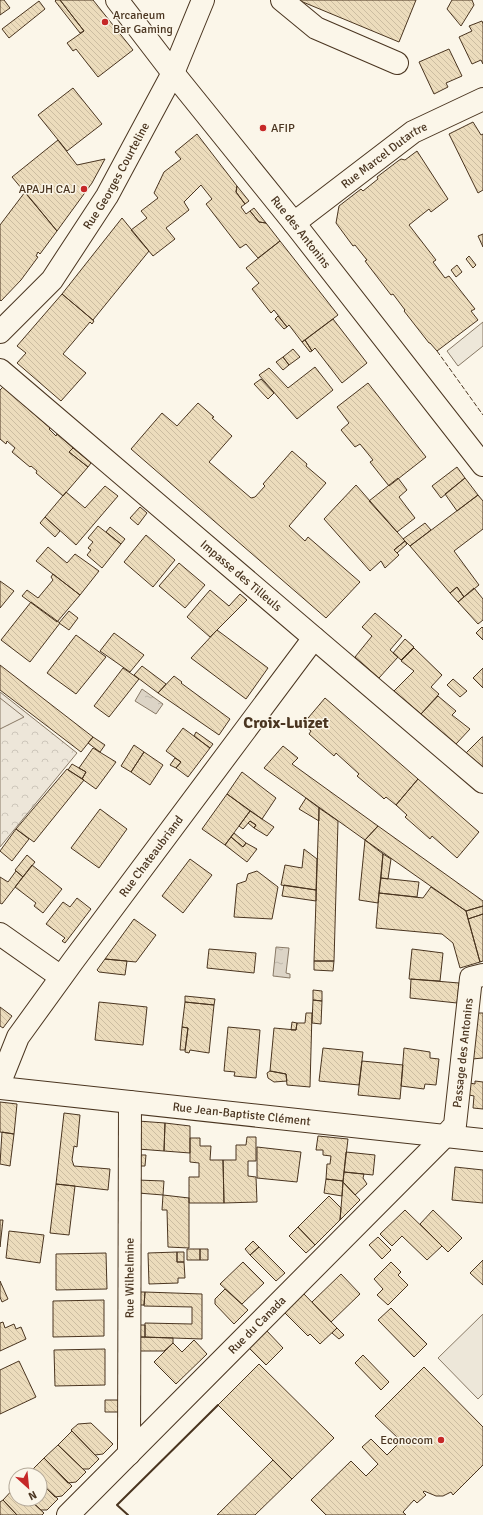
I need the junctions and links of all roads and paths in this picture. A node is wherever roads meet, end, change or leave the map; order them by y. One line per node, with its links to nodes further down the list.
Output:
1 (117, 0): 5 (street, Rue des Antonins)
2 (203, 0): 5 (street, Rue Georges Courteline)
3 (282, 0): 4 (street)
4 (397, 62)
5 (173, 73): 7 (street, Rue des Antonins); 8 (street, Rue Georges Courteline)
6 (483, 99): 7 (street, Rue Marcel Dutartre)
7 (294, 223): 10 (street, Rue des Antonins)
8 (0, 332)
9 (0, 370): 11 (street, Impasse des Tilleuls)
10 (483, 465)
11 (314, 638): 12 (street, Impasse des Tilleuls); 15 (street, Rue Chateaubriand)
12 (483, 782)
13 (0, 934): 15 (street)
14 (483, 975): 19 (street, Passage des Antonins)
15 (61, 977): 16 (street, Rue Chateaubriand)
16 (0, 1082)
17 (0, 1088): 18 (street, Rue Jean-Baptiste Clément)
18 (130, 1102): 19 (street, Rue Jean-Baptiste Clément); 21 (street, Rue Wilhelmine)
19 (445, 1136): 20 (street, Rue Jean-Baptiste Clément); 21 (street, Rue du Canada)
20 (483, 1140)
21 (129, 1454): 22 (street, Rue du Canada)
22 (68, 1515)

